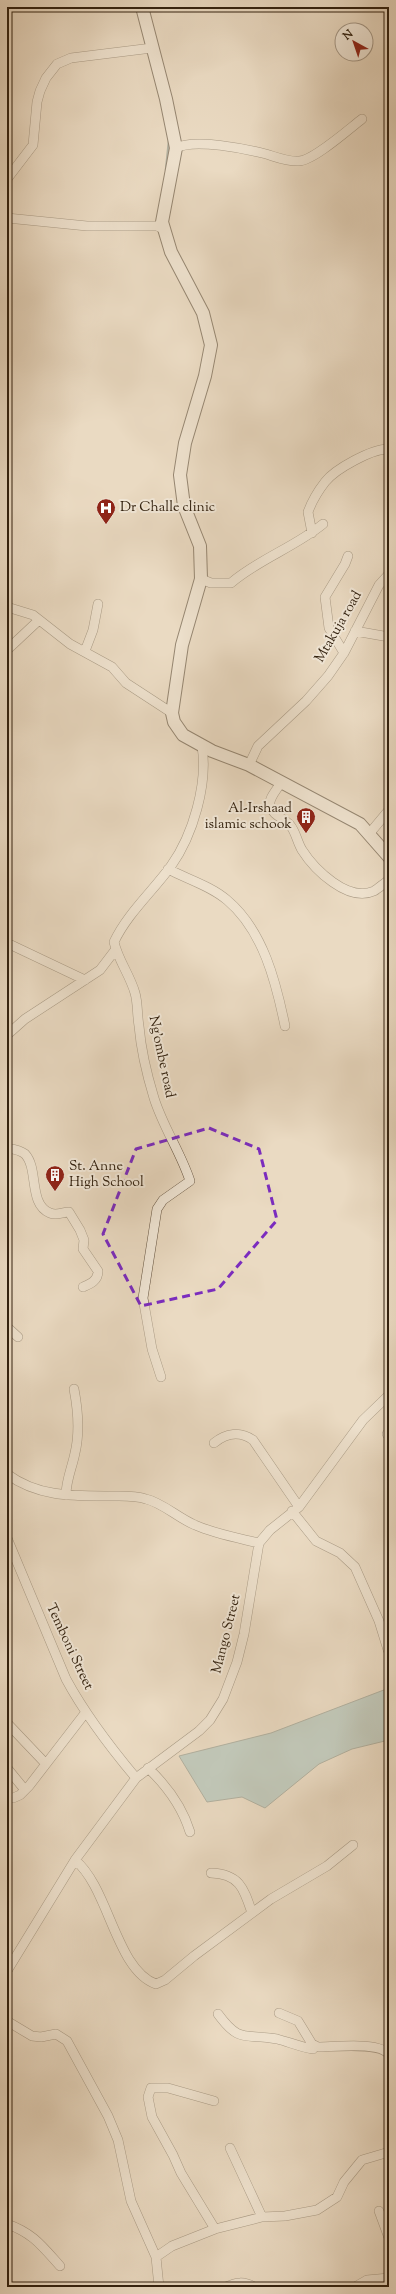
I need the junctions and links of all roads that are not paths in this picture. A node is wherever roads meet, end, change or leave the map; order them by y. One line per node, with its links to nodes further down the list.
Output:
1 (142, 7): 2 (street)
2 (152, 48): 4 (street); 5 (street)
3 (362, 119): 4 (street)
4 (176, 148): 7 (street)
5 (7, 180)
6 (8, 217): 7 (street)
7 (164, 229): 13 (street)
8 (389, 449): 10 (street)
9 (324, 524): 10 (street)
10 (312, 533): 13 (street)
11 (348, 556): 21 (street)
12 (389, 574): 17 (street, Mtakuja road)
13 (201, 579): 22 (street)
14 (98, 604): 20 (street)
15 (7, 607): 16 (street)
16 (39, 620): 19 (street); 20 (street)
17 (355, 632): 18 (street); 21 (street, Mtakuja road)
18 (389, 637)
19 (7, 650)
20 (85, 651): 22 (street)
21 (344, 652): 24 (street, Mtakuja road)
22 (172, 713): 23 (street)
23 (202, 746): 24 (street); 29 (street)
24 (250, 765): 25 (street)
25 (281, 782): 27 (street); 30 (street)
26 (389, 810): 27 (street)
27 (369, 834): 28 (street)
28 (389, 857)
29 (168, 870): 32 (street); 34 (street)
30 (389, 880)
31 (7, 943): 33 (street)
32 (116, 949): 33 (street); 40 (street, Ng'ombe road)
33 (85, 980): 35 (street)
34 (285, 1026)
35 (7, 1035)
36 (7, 1148): 37 (street)
37 (82, 1287)
38 (7, 1327): 39 (street)
39 (18, 1337)
40 (161, 1377)
41 (74, 1389): 45 (street)
42 (389, 1395): 46 (street, Mango Street)
43 (214, 1443): 46 (street)
44 (7, 1474): 45 (street)
45 (66, 1495): 48 (street)
46 (296, 1509): 48 (street, Mango Street); 49 (street)
47 (7, 1538): 50 (street, Temboni Street)
48 (259, 1544): 54 (street, Mango Street)
49 (388, 1650)
50 (86, 1712): 52 (street); 55 (street, Temboni Street)
51 (7, 1723): 52 (street)
52 (46, 1764): 56 (street)
53 (7, 1768): 56 (street)
54 (148, 1768): 55 (street, Mango Street); 58 (street)
55 (136, 1778): 60 (street, Mango Street)
56 (25, 1790): 57 (street)
57 (13, 1798)
58 (190, 1832)
59 (353, 1845): 62 (street)
60 (75, 1860): 62 (street); 63 (street, Mango Street)
61 (212, 1873): 62 (street)
62 (252, 1913)
63 (7, 1971)
64 (280, 2013): 68 (street)
65 (218, 2014): 67 (street)
66 (7, 2021): 77 (street)
67 (313, 2049)
68 (389, 2055)
69 (214, 2101): 75 (street)
70 (230, 2148): 73 (street)
71 (389, 2152): 73 (street)
72 (379, 2211): 76 (street)
73 (262, 2217): 75 (street)
74 (7, 2224): 78 (street)
75 (215, 2229): 77 (street)
76 (389, 2238)
77 (156, 2257): 80 (street)
78 (60, 2266)
79 (389, 2278): 83 (street)
80 (159, 2287)
81 (226, 2287): 82 (street)
82 (254, 2287)
83 (355, 2287)

